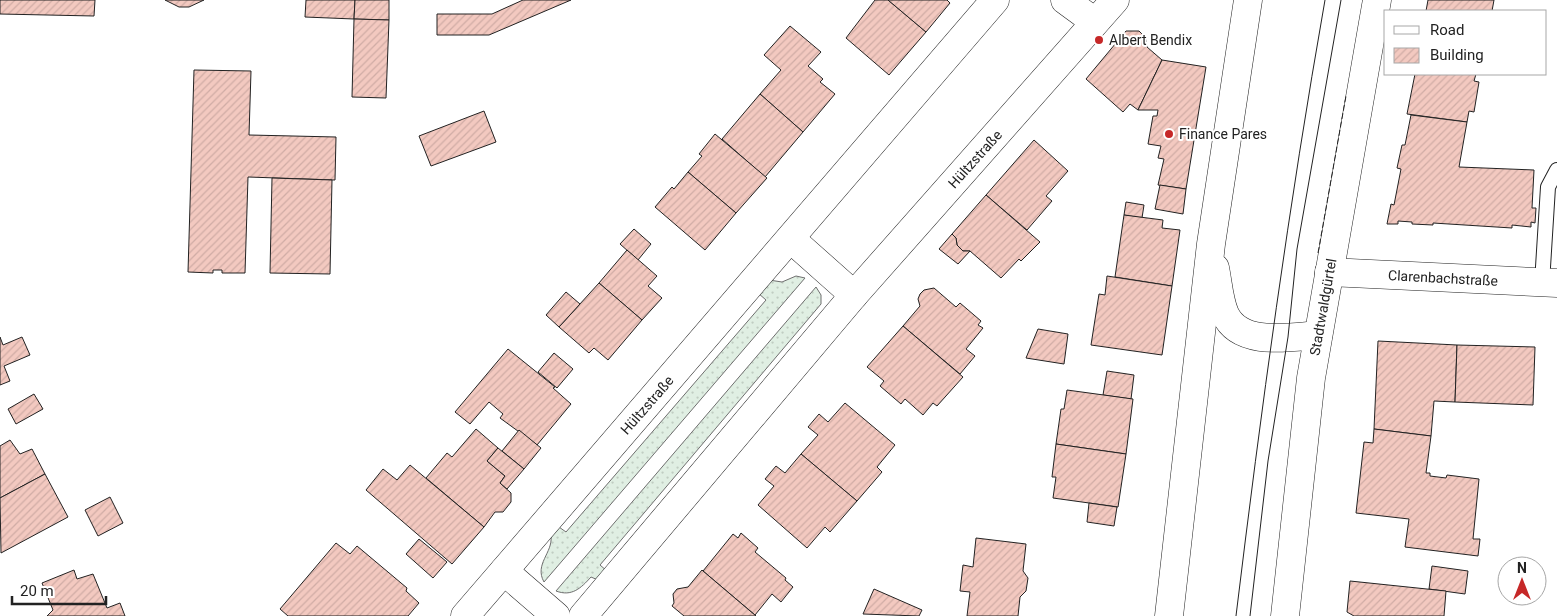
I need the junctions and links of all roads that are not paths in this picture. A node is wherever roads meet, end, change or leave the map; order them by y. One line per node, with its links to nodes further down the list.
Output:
1 (995, 0): 8 (street, Hültzstraße)
2 (1065, 0): 6 (street)
3 (1115, 0): 6 (street, Hültzstraße)
4 (1248, 0): 9 (street)
5 (1377, 0): 10 (street, Stadtwaldgürtel)
6 (1095, 22): 12 (street, Hültzstraße)
7 (1557, 170): 11 (lane)
8 (791, 239): 12 (street); 14 (street, Hültzstraße)
9 (1211, 244): 13 (street); 18 (street)
10 (1329, 272): 11 (street, Clarenbachstraße); 13 (street, Stadtwaldgürtel)
11 (1550, 283)
12 (854, 295): 17 (street, Hültzstraße)
13 (1318, 335): 19 (street, Stadtwaldgürtel)
14 (504, 571): 15 (street, Hültzstraße); 16 (street)
15 (465, 616)
16 (556, 616)
17 (583, 616)
18 (1169, 616)
19 (1285, 616)

